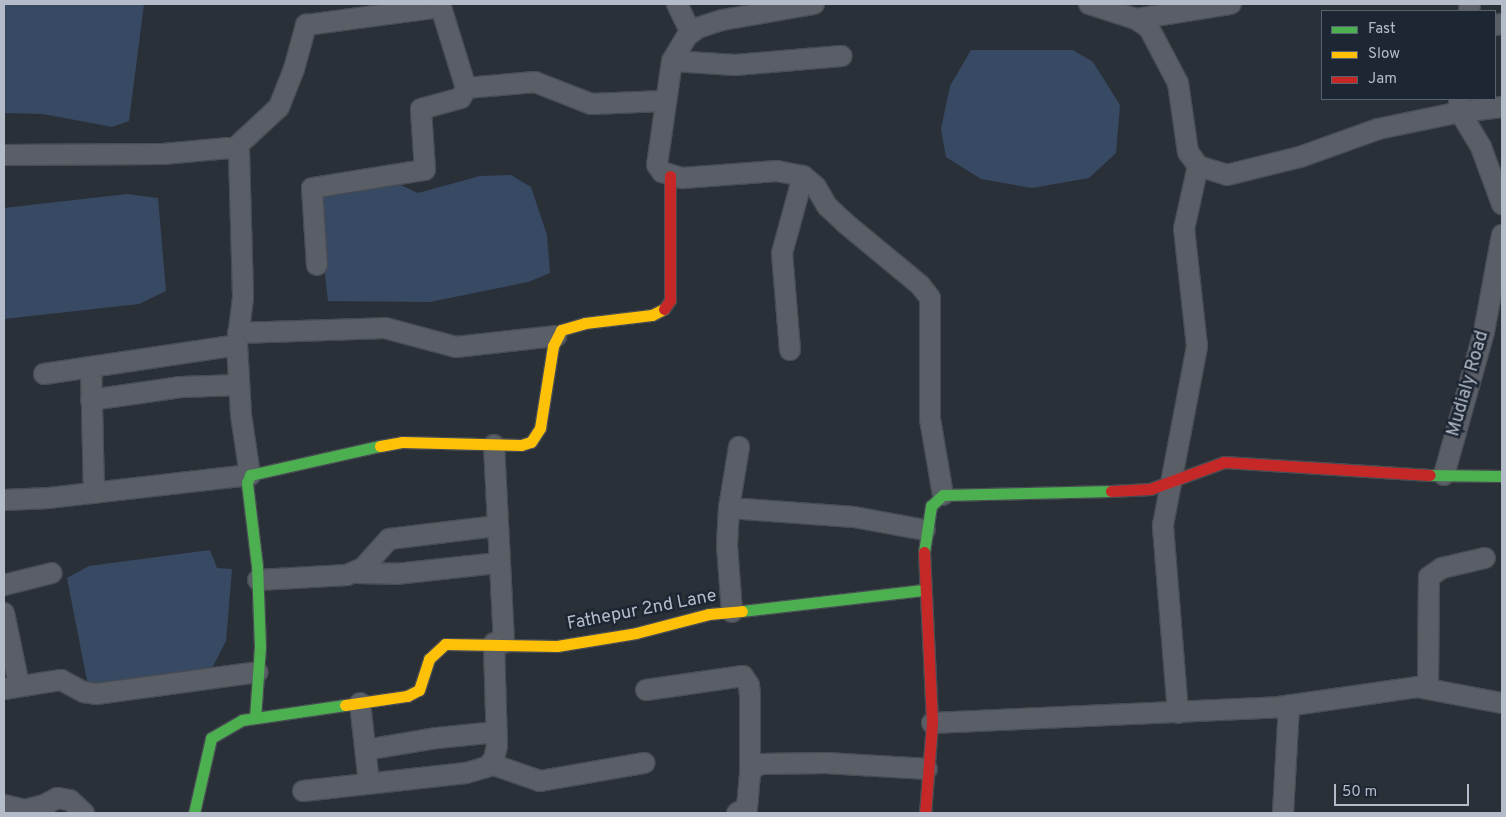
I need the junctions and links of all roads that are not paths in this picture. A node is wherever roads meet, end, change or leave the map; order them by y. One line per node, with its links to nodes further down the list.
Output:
1 (677, 4): 8 (street)
2 (814, 4): 6 (street)
3 (1089, 4): 7 (street)
4 (1230, 4): 7 (street)
5 (440, 5): 11 (street); 15 (street)
6 (747, 9): 8 (street)
7 (1136, 19): 17 (street)
8 (691, 33): 10 (street)
9 (842, 56): 10 (street)
10 (672, 61): 12 (street)
11 (466, 88): 12 (street); 22 (street)
12 (664, 101): 18 (street)
13 (1460, 105): 14 (street); 17 (street); 20 (street)
14 (1502, 107)
15 (235, 148): 16 (street); 24 (street)
16 (4, 155)
17 (1198, 166): 35 (street)
18 (670, 176): 19 (street); 23 (street)
19 (802, 176): 25 (street); 37 (street)
20 (1502, 204)
21 (1502, 235): 32 (street, Mudialy Road)
22 (317, 265)
23 (556, 336): 24 (street); 30 (street)
24 (237, 339): 26 (street); 28 (street)
25 (790, 350)
26 (91, 367): 27 (street); 29 (street)
27 (44, 374)
28 (239, 385): 29 (street); 33 (street)
29 (92, 400): 36 (street)
30 (494, 445): 33 (street); 40 (street)
31 (739, 447): 39 (street)
32 (1444, 474): 34 (street); 35 (street)
33 (250, 475): 36 (street); 46 (street)
34 (1502, 476)
35 (1172, 481): 37 (street); 59 (street)
36 (94, 493): 38 (street)
37 (943, 495): 41 (street)
38 (4, 500)
39 (729, 508): 41 (street); 49 (street)
40 (497, 526): 43 (street); 45 (street)
41 (925, 530): 48 (street)
42 (1485, 558): 54 (street)
43 (498, 563): 45 (street); 51 (street)
44 (52, 573): 47 (street)
45 (357, 573): 46 (street)
46 (258, 580): 52 (street)
47 (4, 585)
48 (924, 590): 49 (street, Fathepur 2nd Lane); 61 (street)
49 (732, 612): 51 (street, Fathepur 2nd Lane)
50 (4, 613): 53 (street)
51 (499, 643): 56 (street, Fathepur 2nd Lane); 62 (street)
52 (258, 672): 53 (street); 60 (street)
53 (11, 687)
54 (1428, 687): 57 (street); 58 (street)
55 (646, 690): 67 (street)
56 (360, 703): 60 (street, Fathepur 2nd Lane); 63 (street)
57 (1502, 703)
58 (1289, 705): 59 (street); 76 (street)
59 (1178, 713): 61 (street)
60 (255, 718): 73 (street, Fathepur 2nd Lane)
61 (932, 723): 66 (street)
62 (497, 732): 63 (street); 65 (street)
63 (366, 750): 68 (street)
64 (644, 762): 65 (street)
65 (491, 764): 68 (street)
66 (927, 769): 67 (street); 75 (street)
67 (750, 771): 74 (street)
68 (369, 783): 69 (street)
69 (303, 790)
70 (4, 805): 71 (street)
71 (44, 809): 72 (street)
72 (84, 813)
73 (194, 813)
74 (737, 813)
75 (925, 813)
76 (1283, 813)

